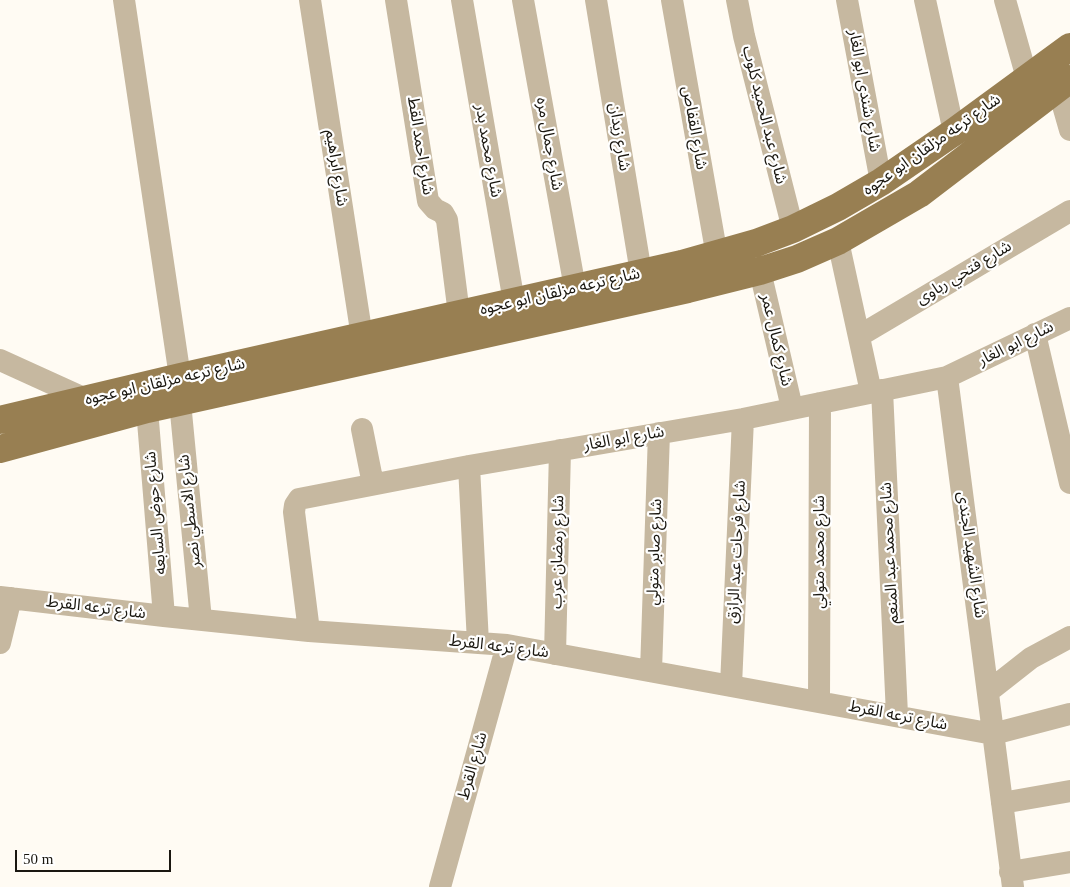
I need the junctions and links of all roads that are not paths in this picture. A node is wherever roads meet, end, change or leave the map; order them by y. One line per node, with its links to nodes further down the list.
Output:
1 (124, 0): 33 (street, شارع الاسطي نصر)
2 (310, 0): 30 (street, شارع ابراهيم)
3 (396, 0): 26 (street, شارع احمد القط)
4 (462, 0): 25 (street, شارع محمد بدر)
5 (523, 0): 24 (street, شارع جمال مره)
6 (596, 0): 23 (street, شارع زيدان)
7 (672, 0): 21 (street, شارع القفاص)
8 (737, 0): 19 (street, شارع عبد الحميد كلوب)
9 (847, 0): 17 (street, شارع شندى ابو الغار)
10 (924, 0): 16 (street)
11 (1005, 0): 13 (street)
12 (1070, 47): 13 (main road, شارع ترعه مزلقان ابو عجوه)
13 (1027, 78): 16 (main road, شارع ترعه مزلقان ابو عجوه)
14 (1064, 84): 15 (street); 20 (main road, شارع ترعه مزلقان ابو عجوه)
15 (1070, 130)
16 (954, 132): 17 (main road, شارع ترعه مزلقان ابو عجوه)
17 (881, 182): 19 (main road, شارع ترعه مزلقان ابو عجوه)
18 (1070, 211): 29 (street, شارع فتحي رباوى)
19 (793, 229): 21 (main road, شارع ترعه مزلقان ابو عجوه)
20 (838, 241): 22 (main road, شارع ترعه مزلقان ابو عجوه); 29 (street, شارع محمد عبد المنعم)
21 (717, 256): 23 (main road, شارع ترعه مزلقان ابو عجوه)
22 (760, 271): 33 (main road, شارع ترعه مزلقان ابو عجوه); 37 (street, شارع كمال عمر)
23 (641, 273): 24 (main road, شارع ترعه مزلقان ابو عجوه)
24 (576, 288): 25 (main road, شارع ترعه مزلقان ابو عجوه)
25 (514, 302): 26 (main road, شارع ترعه مزلقان ابو عجوه)
26 (459, 314): 30 (main road, شارع ترعه مزلقان ابو عجوه)
27 (1070, 318): 28 (street, شارع ابو الغار)
28 (1035, 334): 32 (street, شارع ابو الغار); 46 (street)
29 (859, 336): 34 (street, شارع محمد عبد المنعم)
30 (362, 337): 33 (main road, شارع ترعه مزلقان ابو عجوه)
31 (0, 360): 35 (street)
32 (947, 377): 34 (street, شارع ابو الغار); 59 (street, شارع الشهيد الجندى)
33 (180, 390): 35 (main road, شارع ترعه مزلقان ابو عجوه); 38 (main road, شارع ترعه مزلقان ابو عجوه); 50 (street, شارع الاسطي نصر)
34 (877, 391): 36 (street, شارع ابو الغار); 62 (street, شارع محمد عبد المنعم)
35 (88, 400): 40 (main road, شارع ترعه مزلقان ابو عجوه)
36 (820, 403): 37 (street, شارع ابو الغار); 60 (street, شارع محمد متولي)
37 (792, 408): 39 (street, شارع ابو الغار)
38 (147, 409): 43 (main road, شارع ترعه مزلقان ابو عجوه); 49 (street, شارع حوض السابعه)
39 (743, 419): 42 (street, شارع ابو الغار); 58 (street, شارع فرحات عبد الرازق)
40 (0, 420)
41 (362, 429): 47 (street)
42 (659, 433): 44 (street, شارع ابو الغار); 57 (street, شارع صابر متولي)
43 (0, 449)
44 (560, 450): 45 (street, شارع ابو الغار); 56 (street, شارع رمضان عرب)
45 (469, 466): 47 (street, شارع ابو الغار); 54 (street)
46 (1070, 483)
47 (373, 484): 51 (street, شارع ابو الغار)
48 (5, 598): 49 (street, شارع ترعه القرط); 53 (street)
49 (164, 616): 50 (street, شارع ترعه القرط)
50 (201, 620): 51 (street, شارع ترعه القرط)
51 (309, 631): 54 (street, شارع ترعه القرط)
52 (1070, 636): 59 (street)
53 (0, 643)
54 (478, 643): 55 (street, شارع ترعه القرط)
55 (507, 645): 56 (street, شارع ترعه القرط); 68 (street, شارع القرط)
56 (555, 654): 57 (street, شارع ترعه القرط)
57 (651, 671): 58 (street, شارع ترعه القرط)
58 (731, 685): 60 (street, شارع ترعه القرط)
59 (989, 691): 63 (street, شارع الشهيد الجندى)
60 (820, 701): 62 (street, شارع ترعه القرط)
61 (1070, 714): 63 (street)
62 (897, 715): 63 (street, شارع ترعه القرط)
63 (993, 734): 65 (street, شارع الشهيد الجندى)
64 (1070, 791): 65 (street)
65 (1002, 803): 67 (street, شارع الشهيد الجندى)
66 (1070, 862): 67 (street)
67 (1011, 880)
68 (440, 887)

